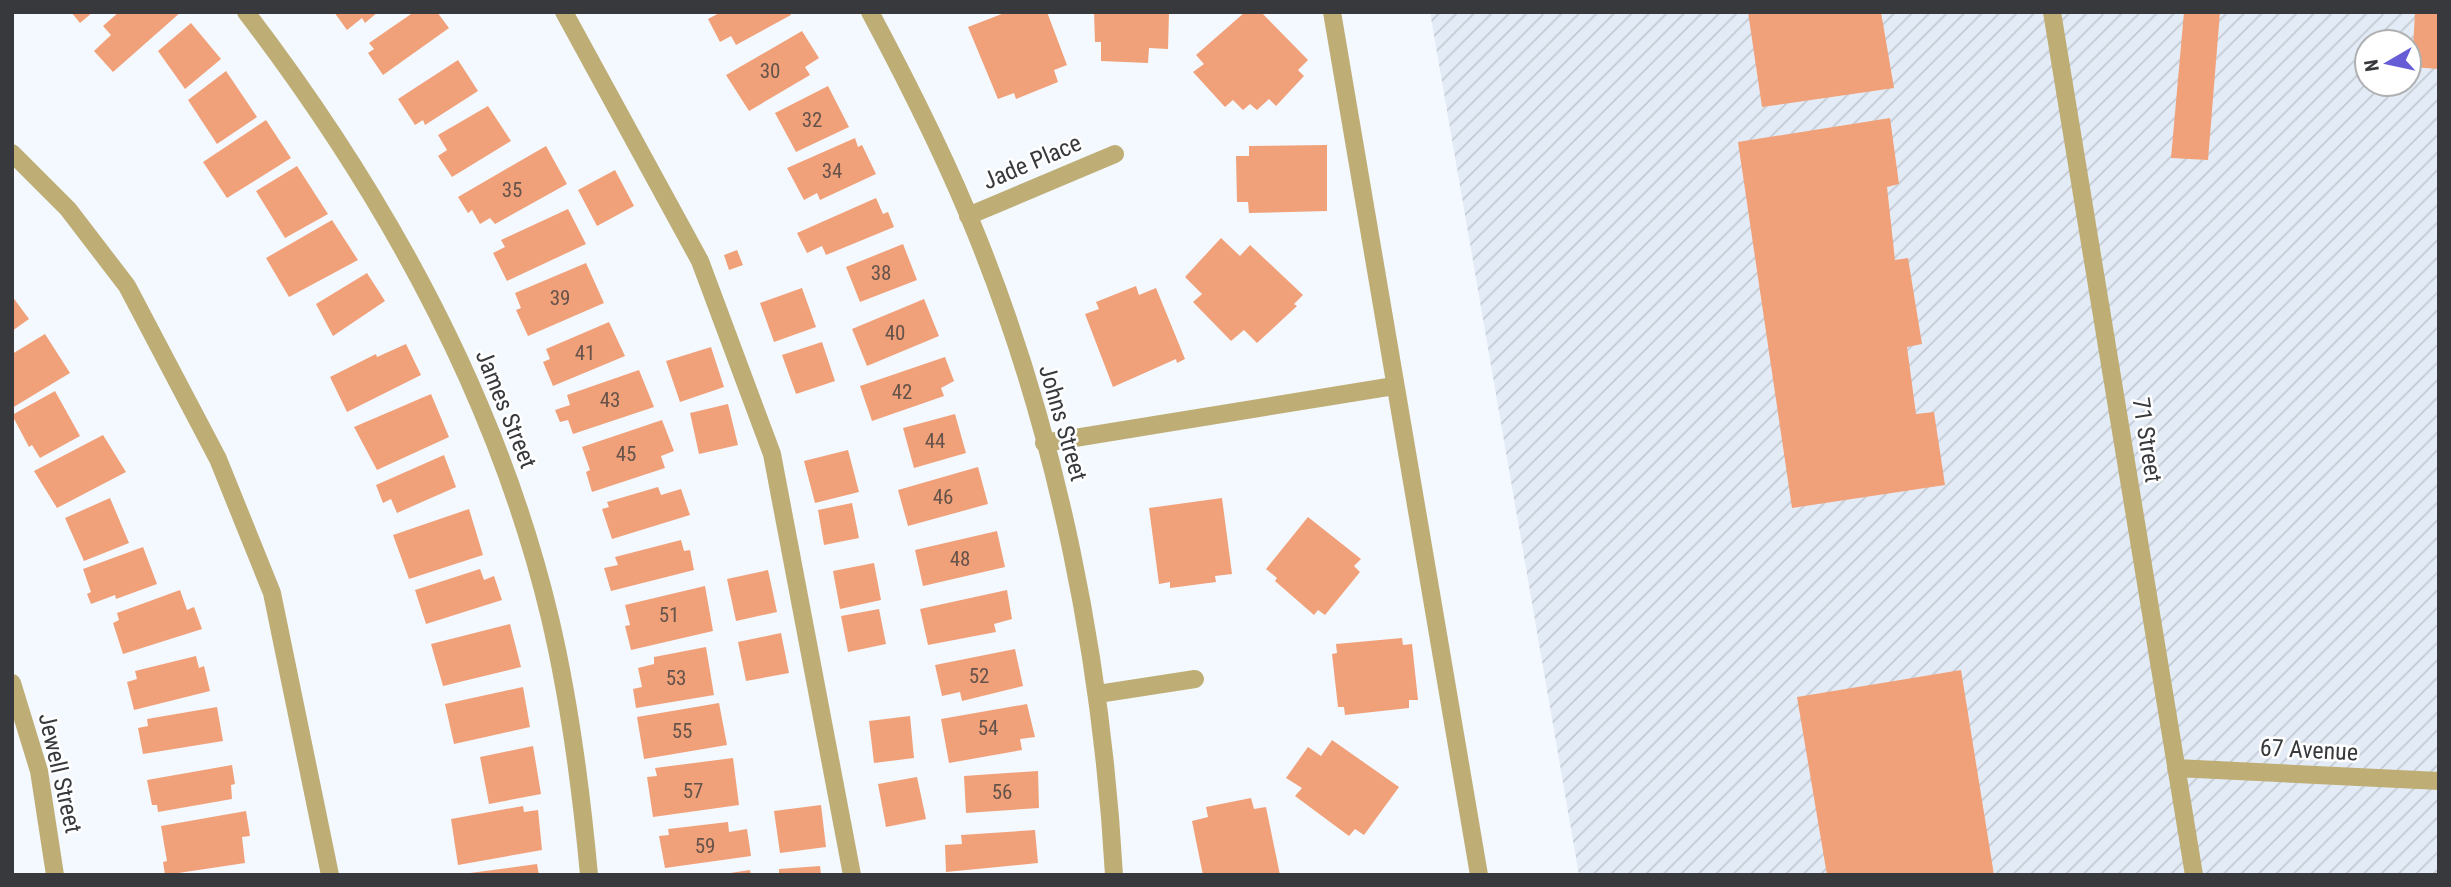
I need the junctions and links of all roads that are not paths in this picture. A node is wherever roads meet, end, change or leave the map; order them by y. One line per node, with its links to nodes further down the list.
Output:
1 (246, 12): 18 (street, James Street)
2 (564, 12): 19 (street)
3 (870, 12): 8 (street, Johns Street)
4 (1332, 12): 9 (street)
5 (2052, 12): 14 (street, 71 Street)
6 (12, 153): 17 (street)
7 (1115, 154): 8 (street, Jade Place)
8 (968, 216): 10 (street, Johns Street)
9 (1394, 386): 10 (street); 21 (street)
10 (1044, 443): 13 (street, Johns Street)
11 (1195, 679): 13 (street)
12 (12, 683): 16 (street, Jewell Street)
13 (1098, 694): 20 (street, Johns Street)
14 (2176, 768): 15 (street, 67 Avenue); 22 (street, 71 Street)
15 (2439, 781)
16 (55, 875)
17 (330, 875)
18 (589, 875)
19 (852, 875)
20 (1114, 875)
21 (1479, 875)
22 (2194, 875)

